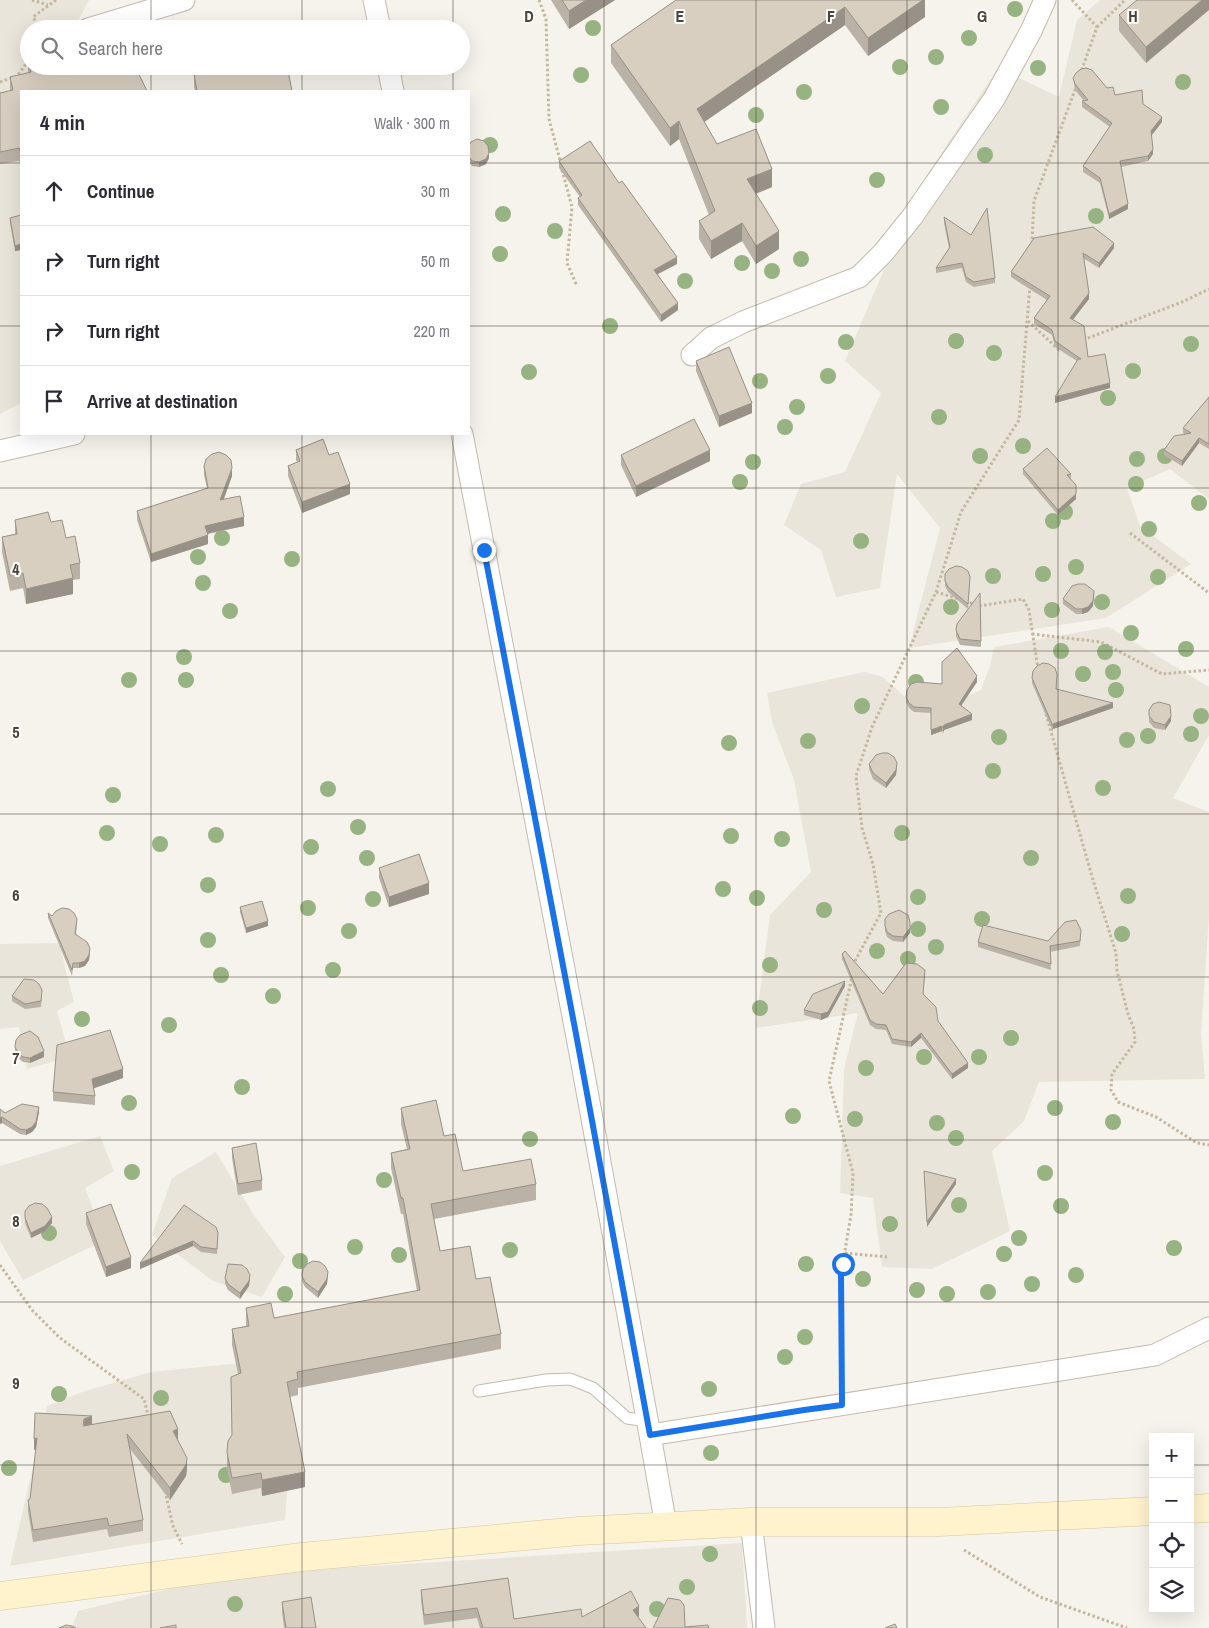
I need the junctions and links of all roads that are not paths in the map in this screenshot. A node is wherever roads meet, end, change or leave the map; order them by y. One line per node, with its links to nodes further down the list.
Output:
1 (184, 0): 4 (street)
2 (374, 0): 5 (street)
3 (1045, 0): 8 (street)
4 (118, 20)
5 (378, 20)
6 (390, 75): 7 (street)
7 (393, 90)
8 (692, 355)
9 (70, 435): 11 (street)
10 (462, 435): 14 (street)
11 (0, 451)
12 (1209, 1328): 14 (street)
13 (479, 1392): 14 (lane)
14 (649, 1428): 19 (street)
15 (1209, 1508): 16 (street)
16 (1194, 1509)
17 (1149, 1511): 18 (street)
18 (751, 1522): 19 (street); 21 (street)
19 (666, 1526): 20 (street)
20 (0, 1596)
21 (764, 1628)

